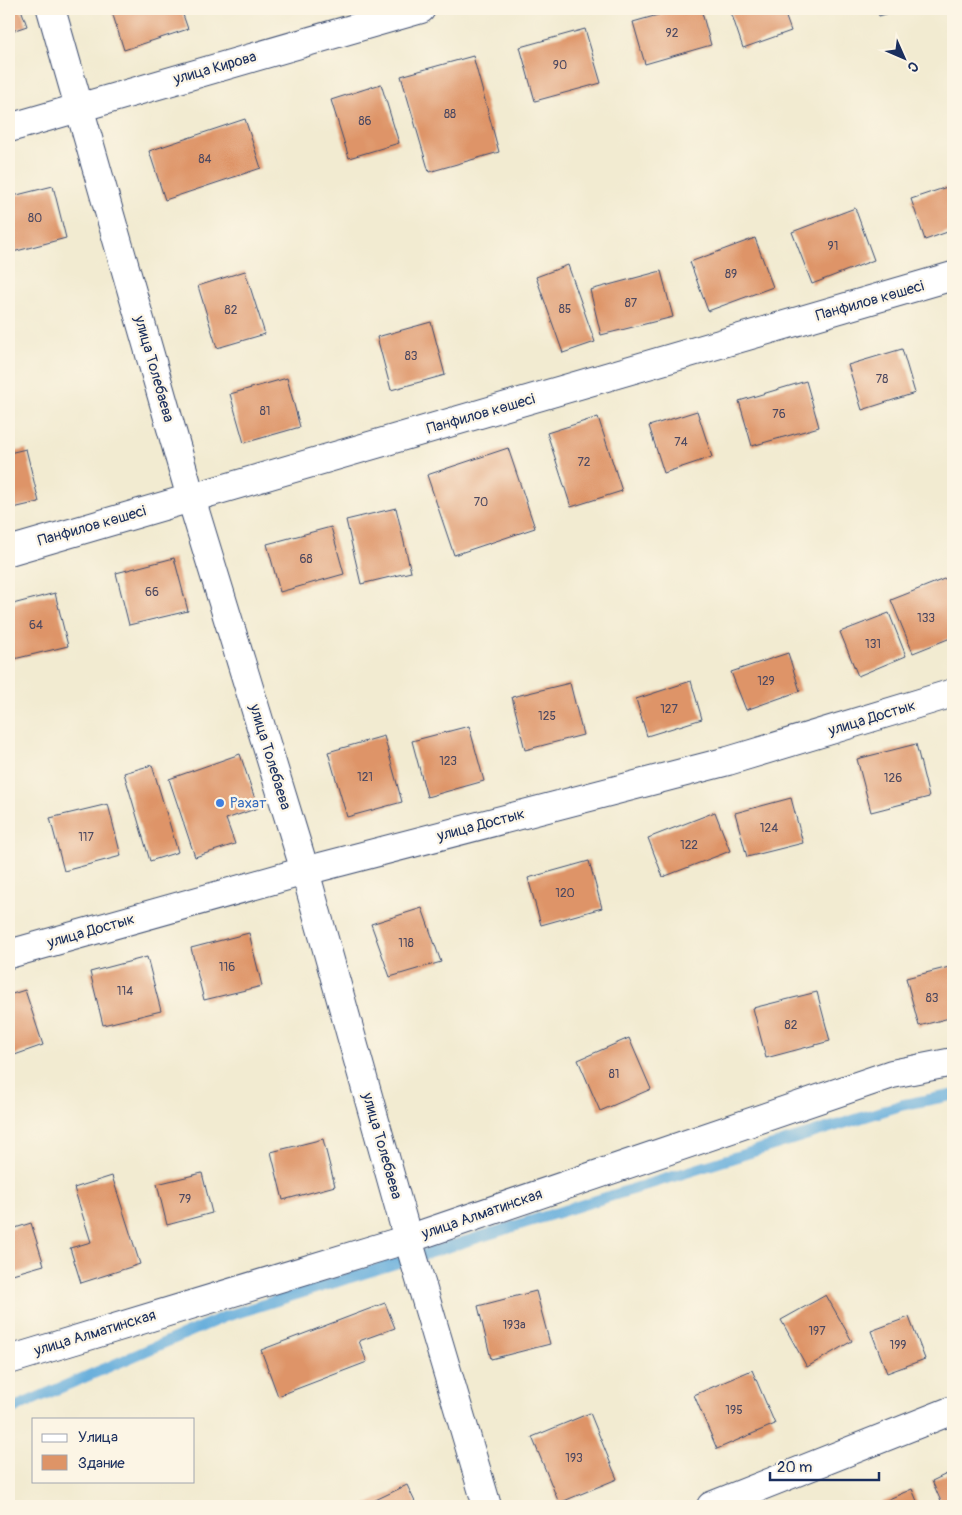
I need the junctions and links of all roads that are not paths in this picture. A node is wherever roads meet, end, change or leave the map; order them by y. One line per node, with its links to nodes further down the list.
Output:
1 (51, 9): 3 (street, улица Толебаева)
2 (422, 9): 3 (street, улица Кирова)
3 (80, 107): 4 (street, улица Кирова); 6 (street, улица Толебаева)
4 (9, 128)
5 (953, 276): 6 (street, Панфилов көшесі)
6 (191, 498): 7 (street, Панфилов көшесі); 9 (street, улица Толебаева)
7 (9, 551)
8 (953, 693): 9 (street, улица Достык)
9 (305, 871): 10 (street, улица Достык); 12 (street, улица Толебаева)
10 (9, 954)
11 (953, 1062): 12 (street, улица Алматинская)
12 (408, 1239): 13 (street, улица Алматинская); 15 (street, улица Толебаева)
13 (9, 1360)
14 (953, 1410): 16 (street)
15 (487, 1506)
16 (712, 1506)

